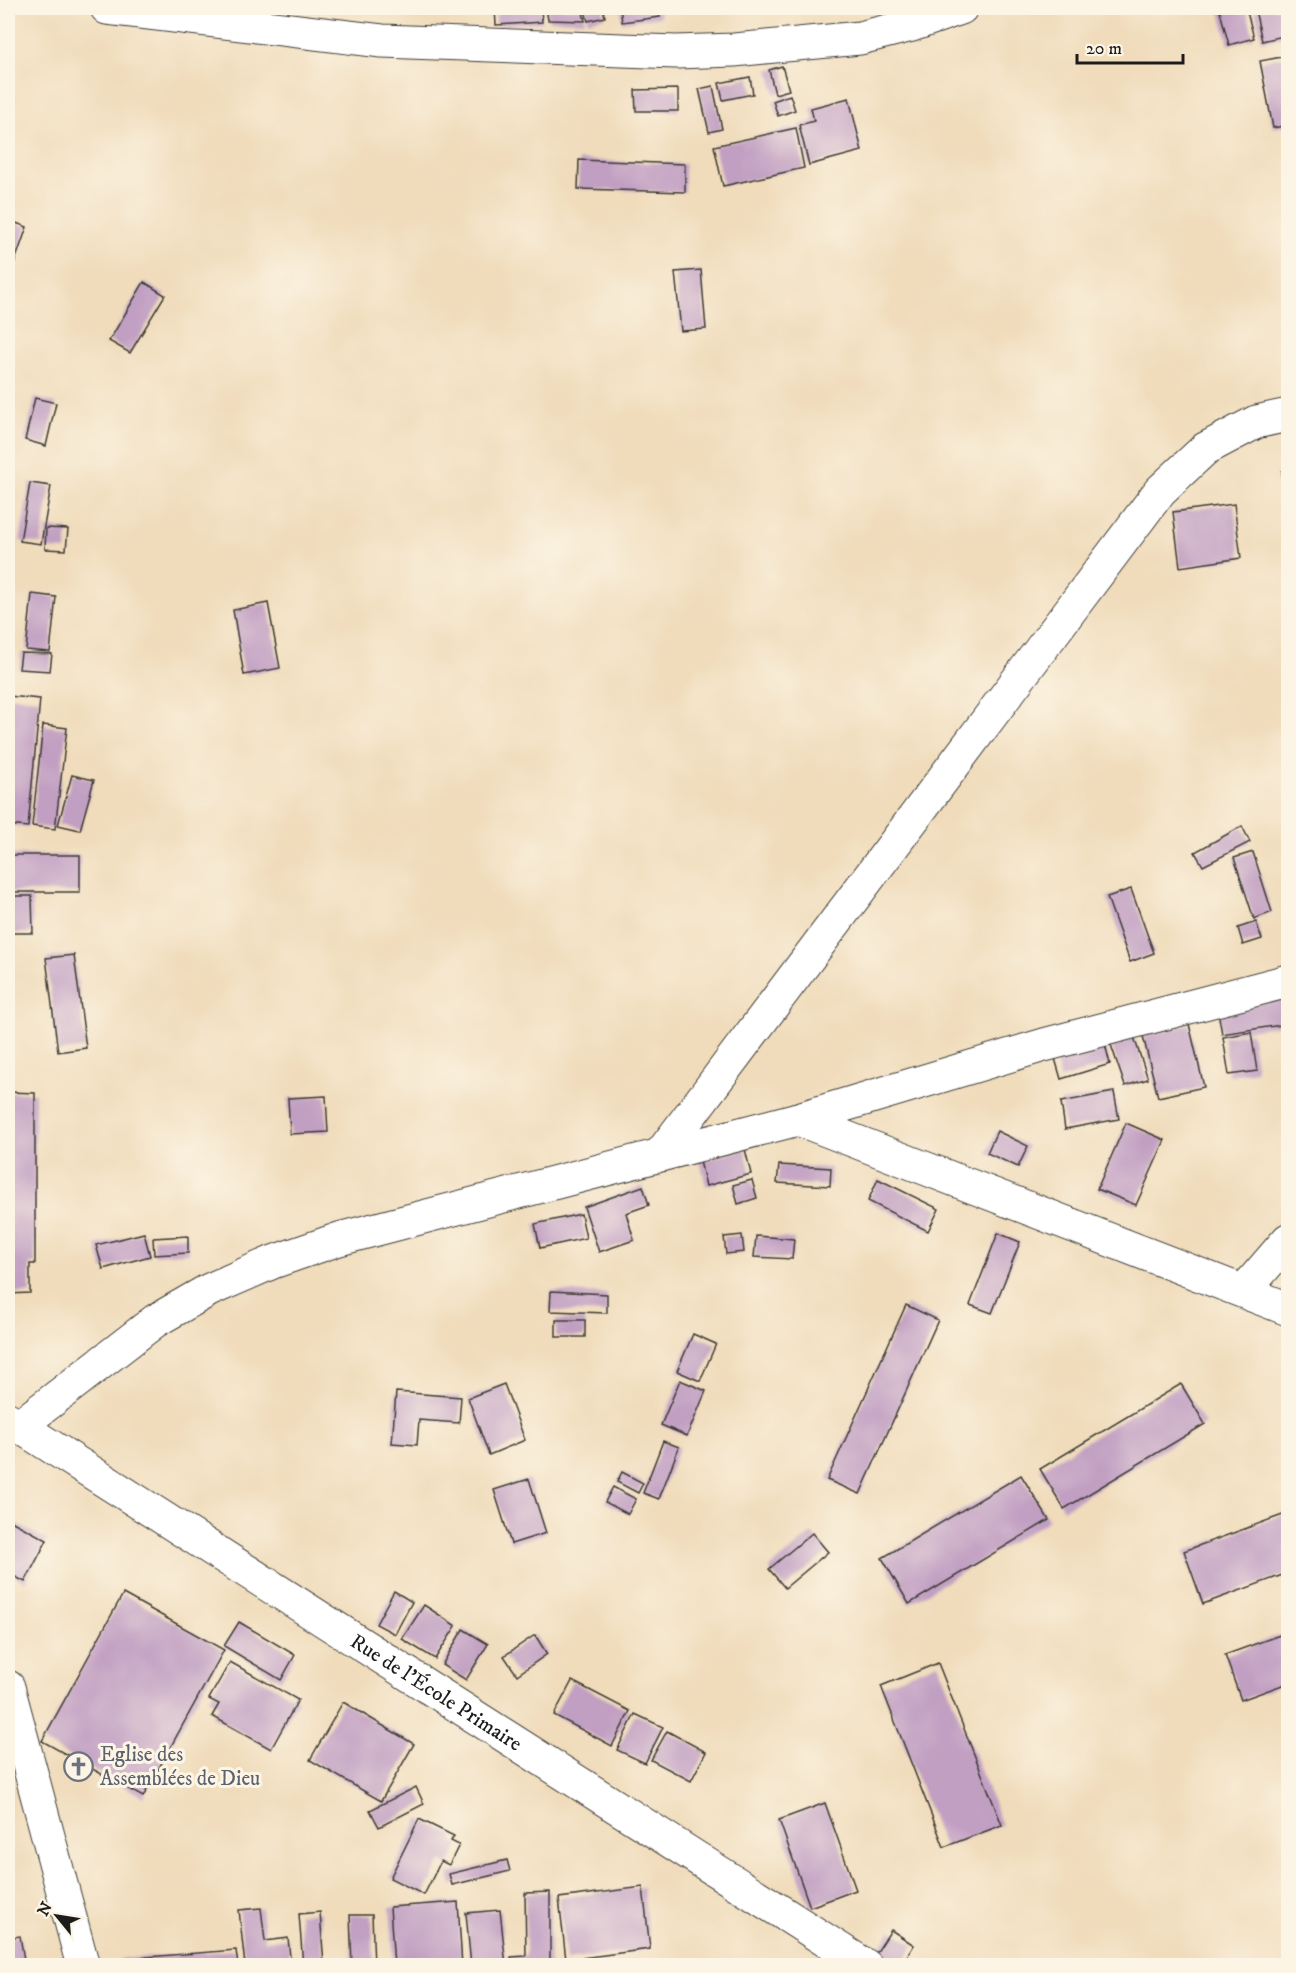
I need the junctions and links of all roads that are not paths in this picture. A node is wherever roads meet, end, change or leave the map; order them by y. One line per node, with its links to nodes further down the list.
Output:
1 (107, 8): 2 (street)
2 (961, 8)
3 (1288, 416): 6 (street)
4 (1288, 981): 5 (street)
5 (798, 1119): 6 (street); 8 (street)
6 (660, 1155): 10 (street)
7 (1288, 1240): 8 (street)
8 (1244, 1291): 9 (street)
9 (1288, 1309)
10 (13, 1423): 12 (street, Rue de l'École Primaire)
11 (8, 1687): 13 (street)
12 (801, 1924): 14 (street); 15 (street, Rue de l'École Primaire)
13 (83, 1965)
14 (823, 1965)
15 (866, 1965)

